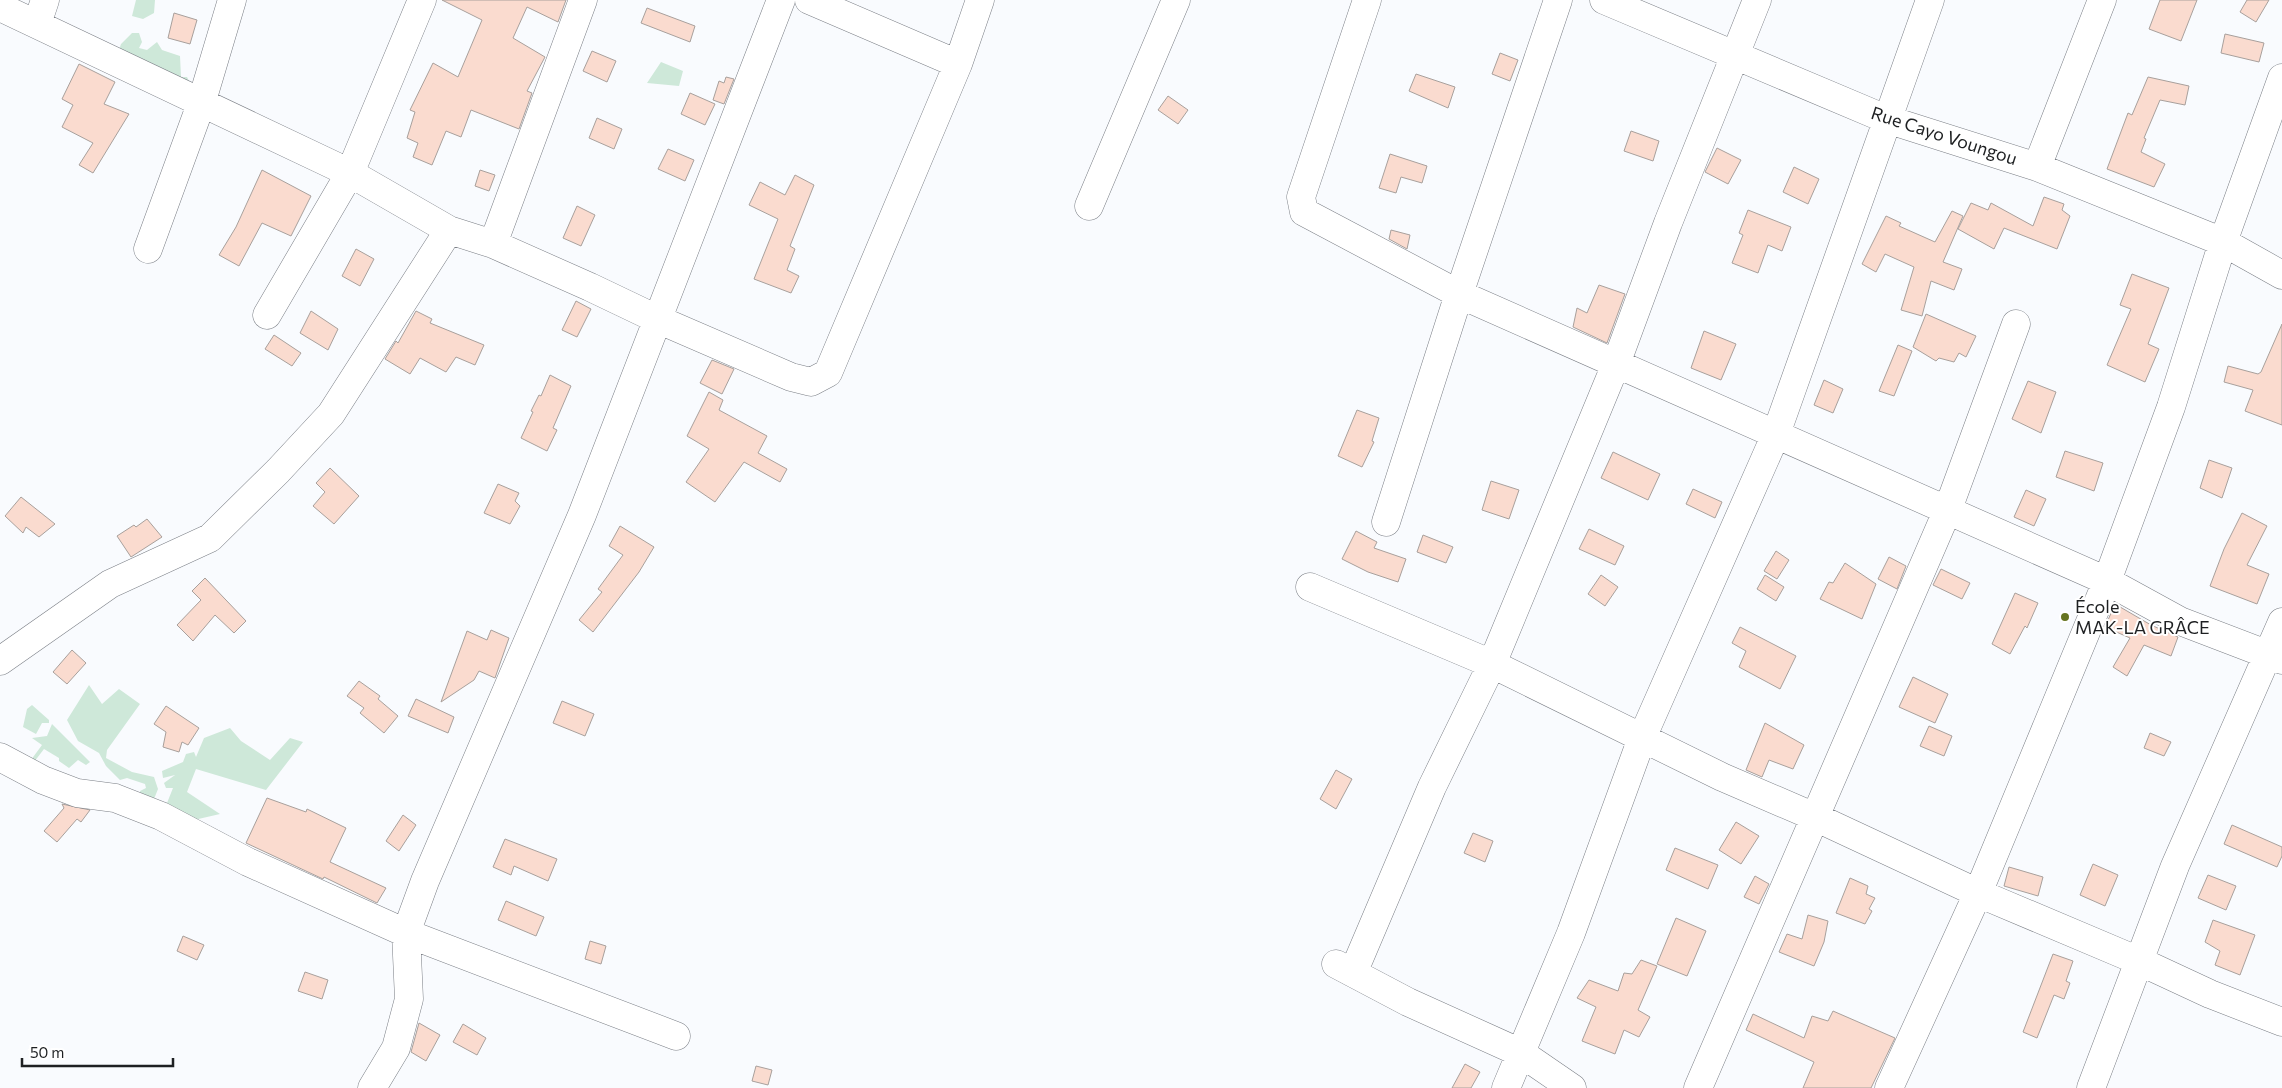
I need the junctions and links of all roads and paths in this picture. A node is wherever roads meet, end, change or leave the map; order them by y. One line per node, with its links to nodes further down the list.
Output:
1 (232, 0): 19 (street)
2 (422, 0): 22 (street)
3 (583, 0): 26 (street)
4 (781, 0): 31 (street)
5 (809, 0): 17 (street)
6 (980, 0): 17 (street)
7 (1176, 0): 23 (street)
8 (1367, 0): 29 (street)
9 (1558, 0): 29 (street)
10 (1604, 0): 16 (street, Rue Cayo Voungou)
11 (1757, 0): 16 (street)
12 (1930, 0): 20 (street)
13 (2102, 0): 21 (street)
14 (0, 7): 15 (street)
15 (41, 12): 19 (street)
16 (1736, 56): 20 (street, Rue Cayo Voungou); 33 (street)
17 (958, 64): 31 (street)
18 (2282, 78): 25 (street)
19 (201, 104): 22 (street); 27 (street)
20 (1886, 120): 21 (street, Rue Cayo Voungou); 34 (street)
21 (2037, 167): 25 (street, Rue Cayo Voungou)
22 (350, 173): 24 (street); 30 (street)
23 (1089, 206)
24 (449, 230): 26 (street); 41 (street)
25 (2223, 242): 28 (street, Rue Cayo Voungou); 37 (street)
26 (493, 244): 31 (street)
27 (148, 249)
28 (2282, 275)
29 (1459, 294): 33 (street); 36 (street)
30 (267, 315)
31 (656, 319): 47 (street)
32 (2016, 324): 35 (street)
33 (1616, 364): 34 (street); 42 (street)
34 (1776, 434): 35 (street); 43 (street)
35 (1948, 509): 37 (street); 45 (street)
36 (1386, 522)
37 (2107, 581): 40 (street); 46 (street)
38 (1310, 587): 42 (street)
39 (2282, 622): 40 (street)
40 (2275, 657): 48 (street)
41 (0, 660)
42 (1492, 664): 43 (street); 51 (street)
43 (1642, 738): 45 (street); 51 (street)
44 (0, 757): 47 (street)
45 (1815, 817): 46 (street); 55 (street)
46 (1978, 893): 48 (street); 56 (street)
47 (406, 933): 50 (street); 52 (street)
48 (2139, 961): 49 (street); 57 (street)
49 (2282, 1022)
50 (676, 1036)
51 (1521, 1053): 53 (street); 54 (street)
52 (372, 1088)
53 (1506, 1088)
54 (1572, 1088)
55 (1698, 1088)
56 (1889, 1088)
57 (2091, 1088)

